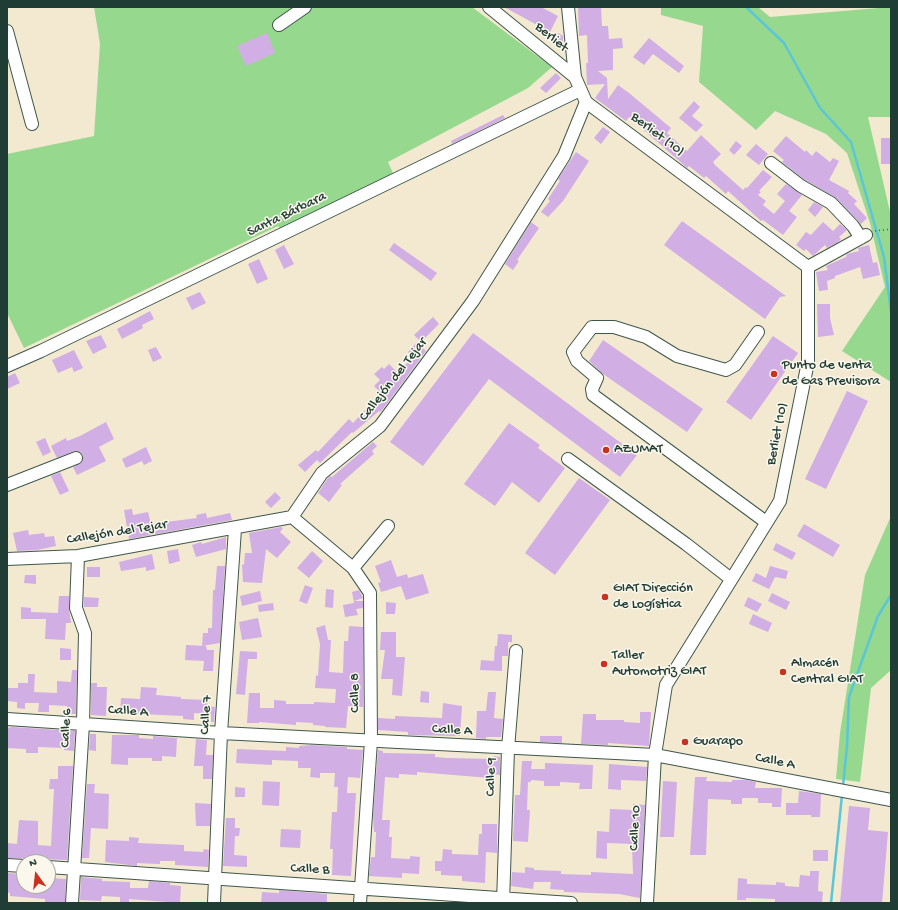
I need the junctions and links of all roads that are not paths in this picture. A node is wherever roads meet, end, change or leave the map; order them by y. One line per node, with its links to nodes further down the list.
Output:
1 (305, 7): 4 (street)
2 (489, 7): 6 (street, Berliet)
3 (568, 7): 6 (street)
4 (279, 25)
5 (7, 31): 9 (street)
6 (575, 77): 7 (street)
7 (580, 90): 8 (street); 13 (street, Santa Bárbara)
8 (586, 102): 11 (street, Berliet (10)); 17 (street, Callejón del Tejar)
9 (32, 124)
10 (771, 163): 11 (street)
11 (808, 267): 18 (street, Berliet (10))
12 (758, 332): 18 (street)
13 (7, 366)
14 (76, 458): 16 (street)
15 (568, 458): 24 (street)
16 (7, 485)
17 (292, 517): 20 (street, Callejón del Tejar); 23 (street, Calle 8)
18 (766, 522): 24 (street, Berliet (10))
19 (388, 526): 23 (street)
20 (235, 528): 21 (street, Callejón del Tejar); 28 (street, Calle 7)
21 (78, 556): 22 (street, Callejón del Tejar); 27 (street, Calle 6)
22 (7, 559)
23 (353, 568): 29 (street, Calle 8)
24 (731, 579): 31 (street, Berliet (10))
25 (516, 651): 30 (street, Calle 9)
26 (7, 719): 27 (street, Calle A)
27 (83, 724): 28 (street, Calle A); 34 (street, Calle 6)
28 (221, 733): 29 (street, Calle A); 35 (street, Calle 7)
29 (371, 741): 30 (street, Calle A); 36 (street, Calle 8)
30 (508, 749): 31 (street, Calle A); 37 (street, Calle 9)
31 (655, 755): 32 (street, Calle A); 42 (street, Calle 10)
32 (891, 800)
33 (56, 867): 34 (street, Calle B)
34 (74, 868): 35 (street, Calle B); 38 (street, Calle 6)
35 (215, 880): 36 (street, Calle B); 39 (street, Calle 7)
36 (361, 888): 37 (street, Calle B); 40 (street, Calle 8)
37 (503, 901): 41 (street, Calle B)
38 (72, 903)
39 (214, 903)
40 (360, 903)
41 (571, 903)
42 (647, 903)

